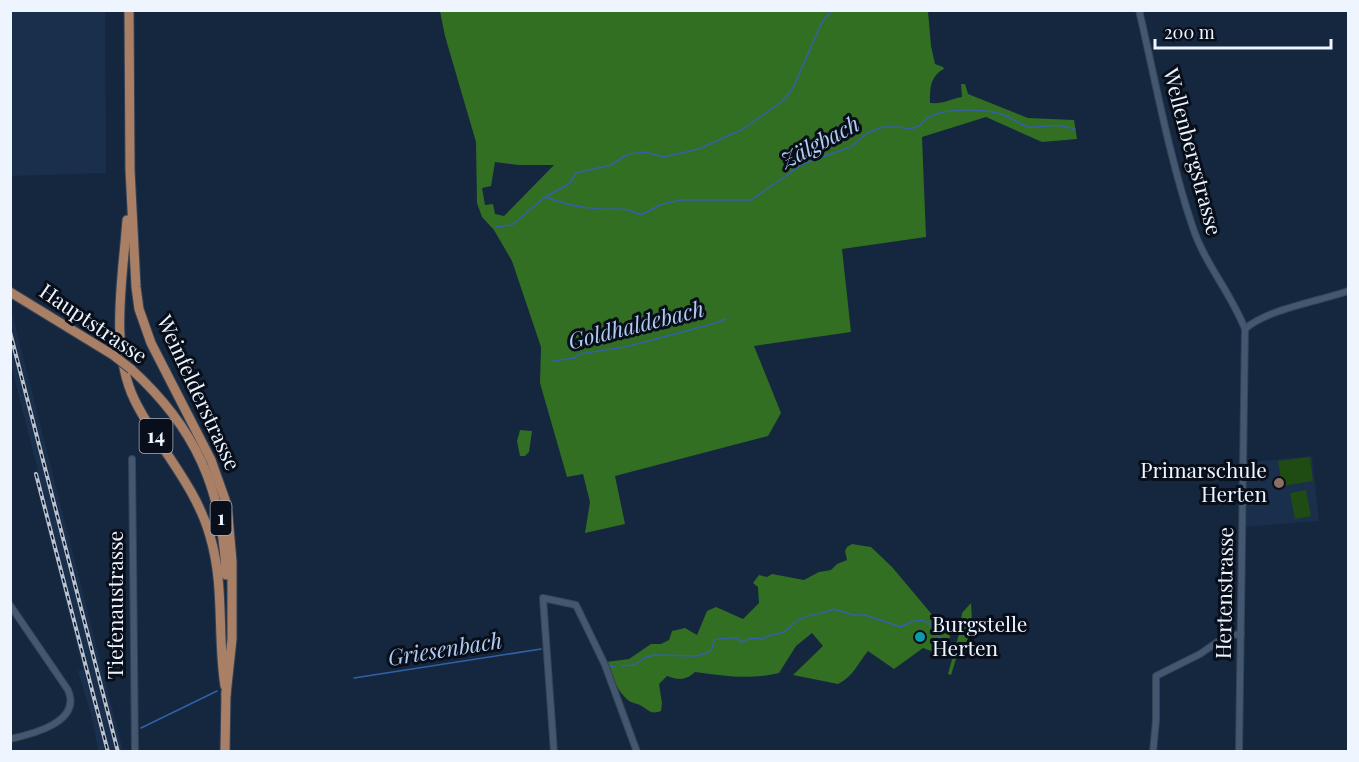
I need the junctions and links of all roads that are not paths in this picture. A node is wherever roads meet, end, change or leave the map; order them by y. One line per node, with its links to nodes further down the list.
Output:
1 (129, 10): 3 (main road, Weinfelderstrasse / 14)
2 (1139, 10): 6 (street, Wellenbergstrasse)
3 (130, 170): 10 (main road, Weinfelderstrasse / 14); 10 (main road, Weinfelderstrasse / 14)
4 (1348, 291): 6 (street)
5 (10, 292): 10 (main road, Hauptstrasse / 1, bridge)
6 (1245, 329): 9 (street, Hertenstrasse)
7 (132, 459): 13 (street, Tiefenaustrasse)
8 (10, 605): 11 (street)
9 (1241, 634): 16 (street); 17 (street, Hertenstrasse)
10 (226, 695): 12 (main road, 1)
11 (10, 739)
12 (222, 751)
13 (135, 752)
14 (554, 752): 15 (street)
15 (637, 752)
16 (1153, 752)
17 (1239, 752)

